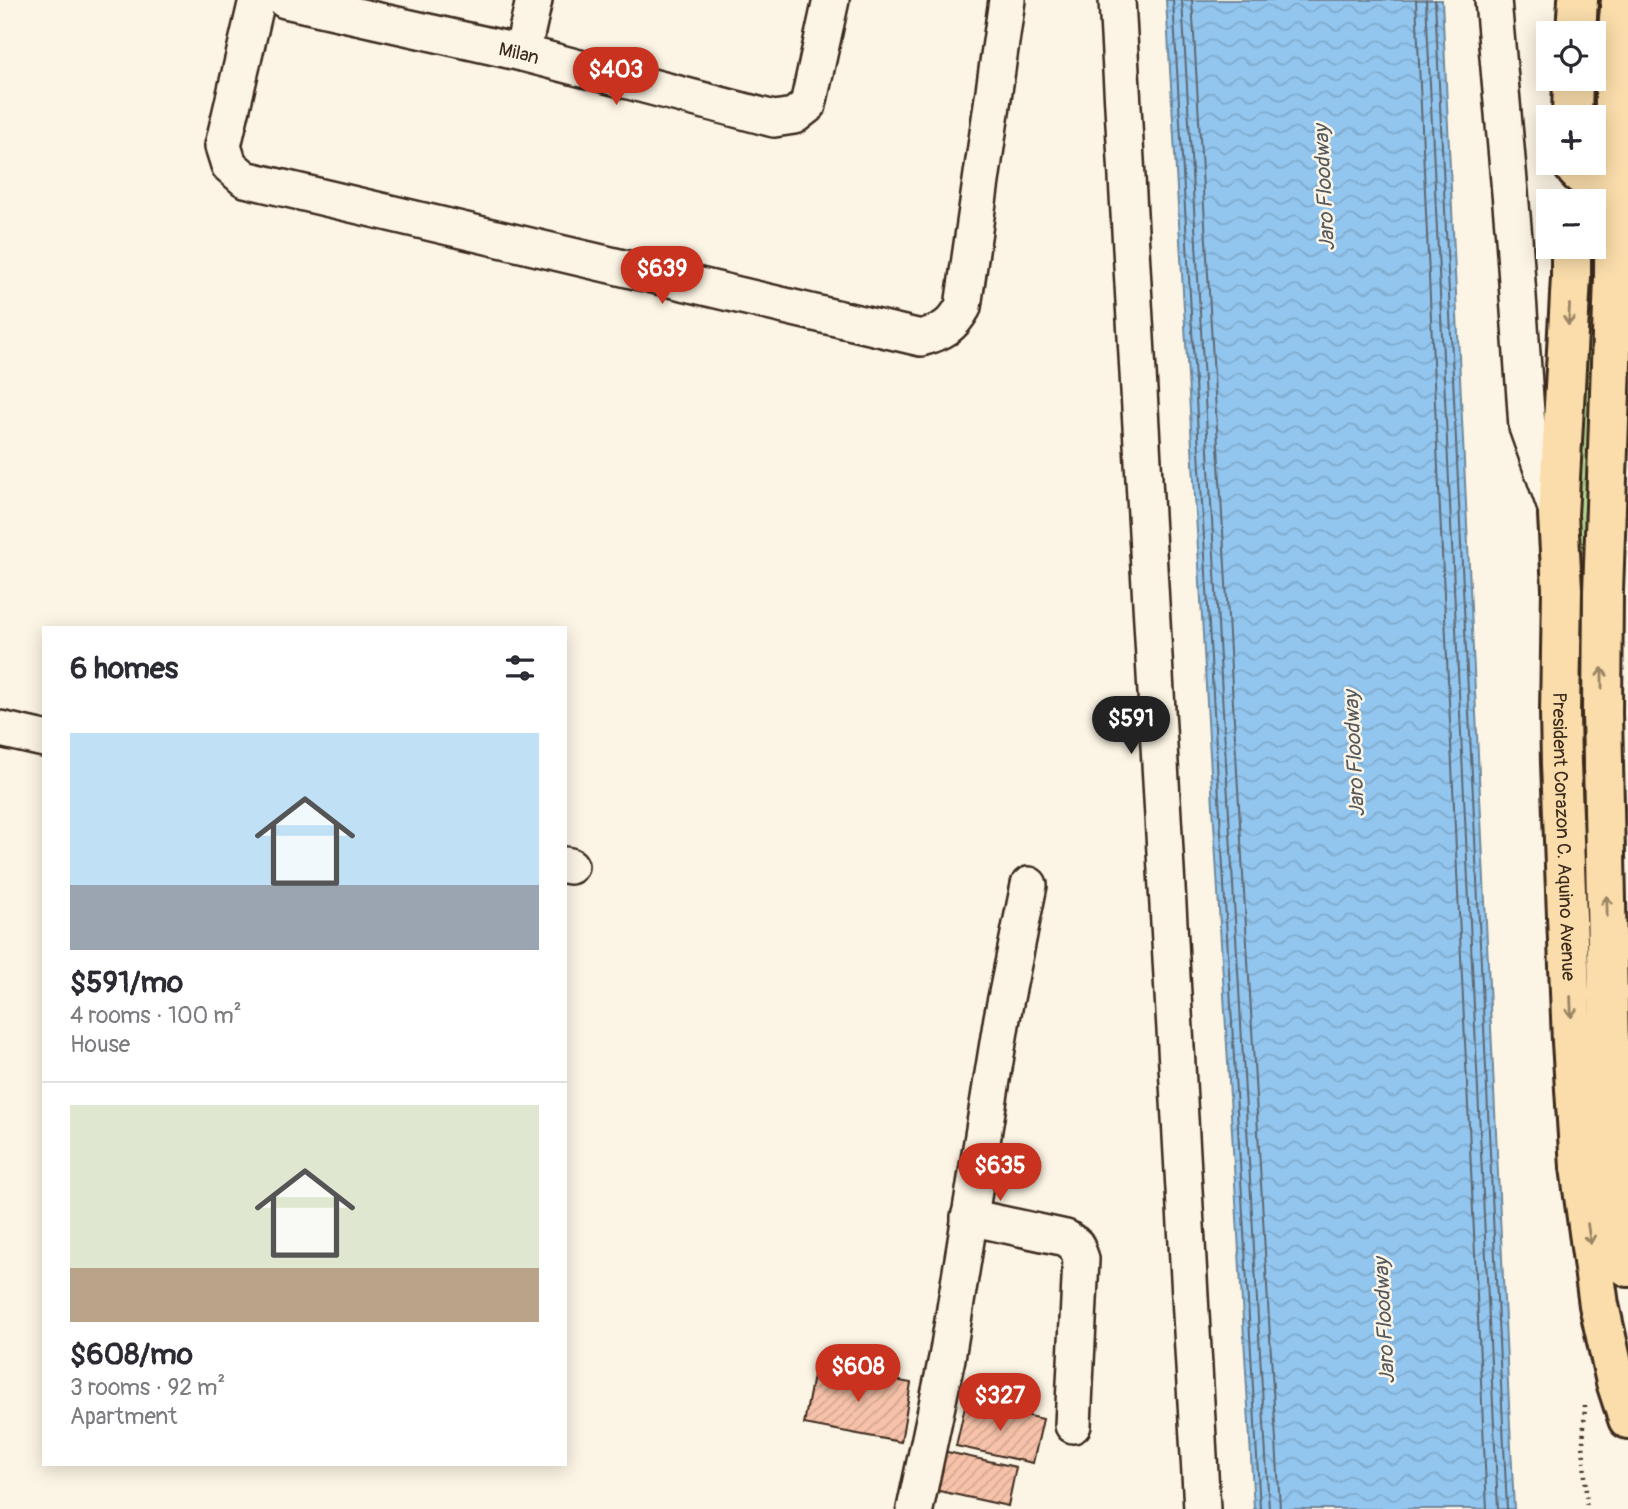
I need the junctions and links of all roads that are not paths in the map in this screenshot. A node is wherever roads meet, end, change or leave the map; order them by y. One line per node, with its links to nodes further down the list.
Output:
1 (257, 0): 5 (street)
2 (285, 0): 11 (street, Milan)
3 (534, 0): 11 (street)
4 (831, 0): 11 (street, Milan)
5 (1007, 0)
6 (1117, 0): 29 (street)
7 (1493, 0): 18 (street)
8 (1578, 0): 10 (main road)
9 (1622, 0): 12 (main road, President Corazon C. Aquino Avenue)
10 (1577, 21)
11 (522, 53)
12 (1615, 161): 15 (main road); 17 (main road, President Corazon C. Aquino Avenue)
13 (1582, 175): 14 (main road)
14 (1605, 175)
15 (1606, 175)
16 (1571, 262): 17 (main road); 18 (main road, President Corazon C. Aquino Avenue, one-way to 18)
17 (1614, 278): 20 (main road, President Corazon C. Aquino Avenue)
18 (1558, 515): 19 (main road, President Corazon C. Aquino Avenue)
19 (1562, 589): 20 (main road); 26 (main road, President Corazon C. Aquino Avenue, one-way to 26)
20 (1603, 592): 25 (main road, President Corazon C. Aquino Avenue, one-way to 20)
21 (0, 729): 22 (street)
22 (42, 739)
23 (1029, 885): 24 (street)
24 (970, 1217): 27 (street); 28 (street)
25 (1628, 1267)
26 (1628, 1419)
27 (1073, 1425)
28 (915, 1509)
29 (1202, 1509)

